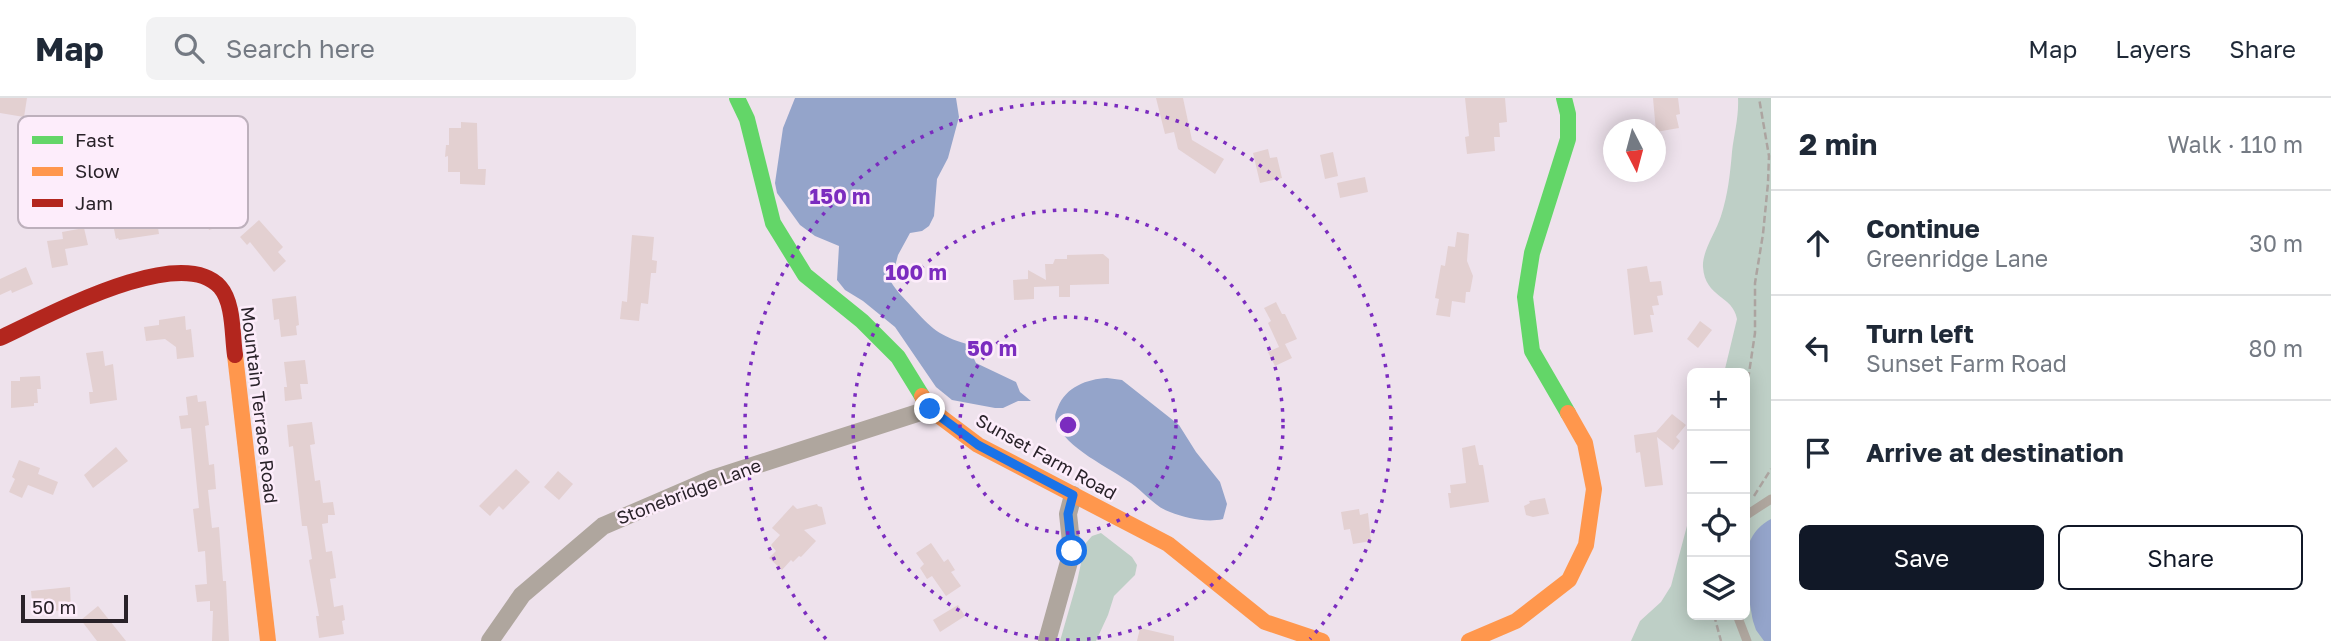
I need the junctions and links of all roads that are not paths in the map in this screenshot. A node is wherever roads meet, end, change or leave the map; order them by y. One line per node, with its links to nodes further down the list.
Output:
1 (737, 98): 4 (street, Sunset Farm Road)
2 (1564, 98): 13 (street)
3 (0, 338): 9 (street, Mountain Terrace Road)
4 (930, 409): 5 (street, Sunset Farm Road); 10 (street, Stonebridge Lane)
5 (1073, 495): 11 (street); 12 (street, Sunset Farm Road)
6 (1771, 499): 7 (lane)
7 (1750, 513)
8 (1739, 620): 14 (lane)
9 (268, 641)
10 (490, 641)
11 (1047, 641)
12 (1322, 641)
13 (1469, 641)
14 (1746, 641)

